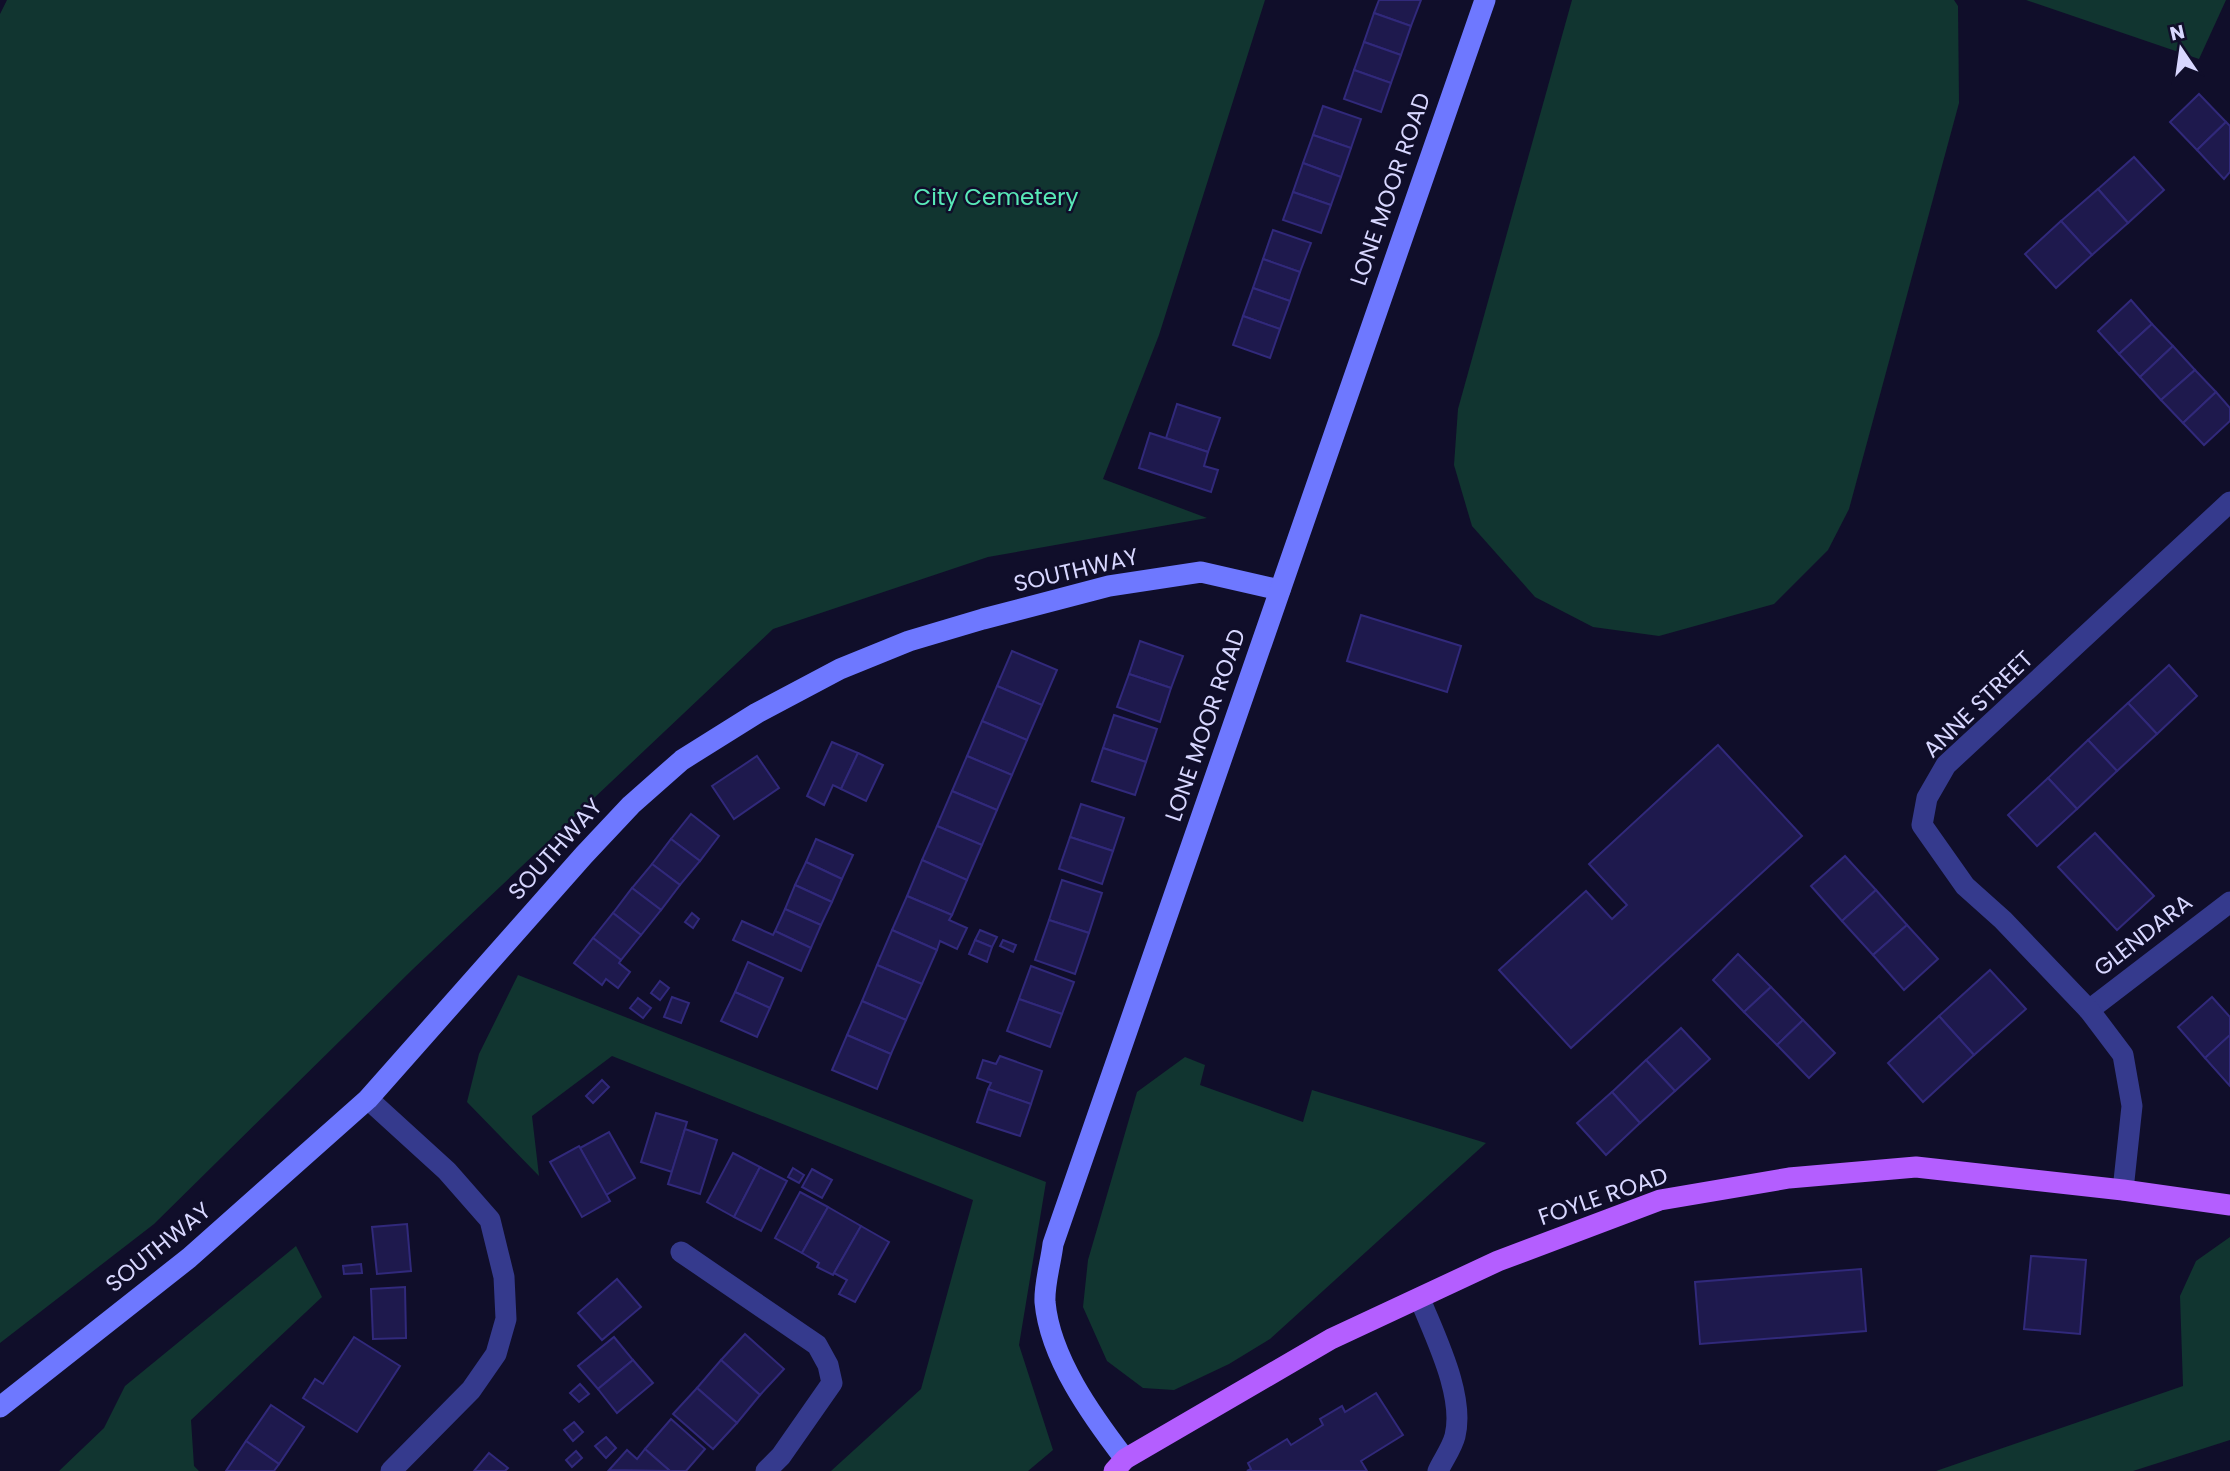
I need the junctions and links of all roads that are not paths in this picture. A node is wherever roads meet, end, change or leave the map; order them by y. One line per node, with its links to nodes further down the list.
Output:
1 (1485, 0): 3 (street, LONE MOOR ROAD)
2 (2230, 502): 5 (street, ANNE STREET)
3 (1280, 590): 6 (street, SOUTHWAY); 12 (street, LONE MOOR ROAD)
4 (2227, 911): 5 (street, GLENDARA)
5 (2089, 1010): 7 (street, ANNE STREET)
6 (369, 1099): 11 (street, SOUTHWAY); 13 (street)
7 (2123, 1190): 8 (main road, FOYLE ROAD); 10 (main road, FOYLE ROAD)
8 (2230, 1205)
9 (681, 1252): 14 (street)
10 (1420, 1299): 12 (main road, FOYLE ROAD); 15 (street)
11 (0, 1408)
12 (1119, 1465)
13 (391, 1471)
14 (766, 1471)
15 (1438, 1471)

